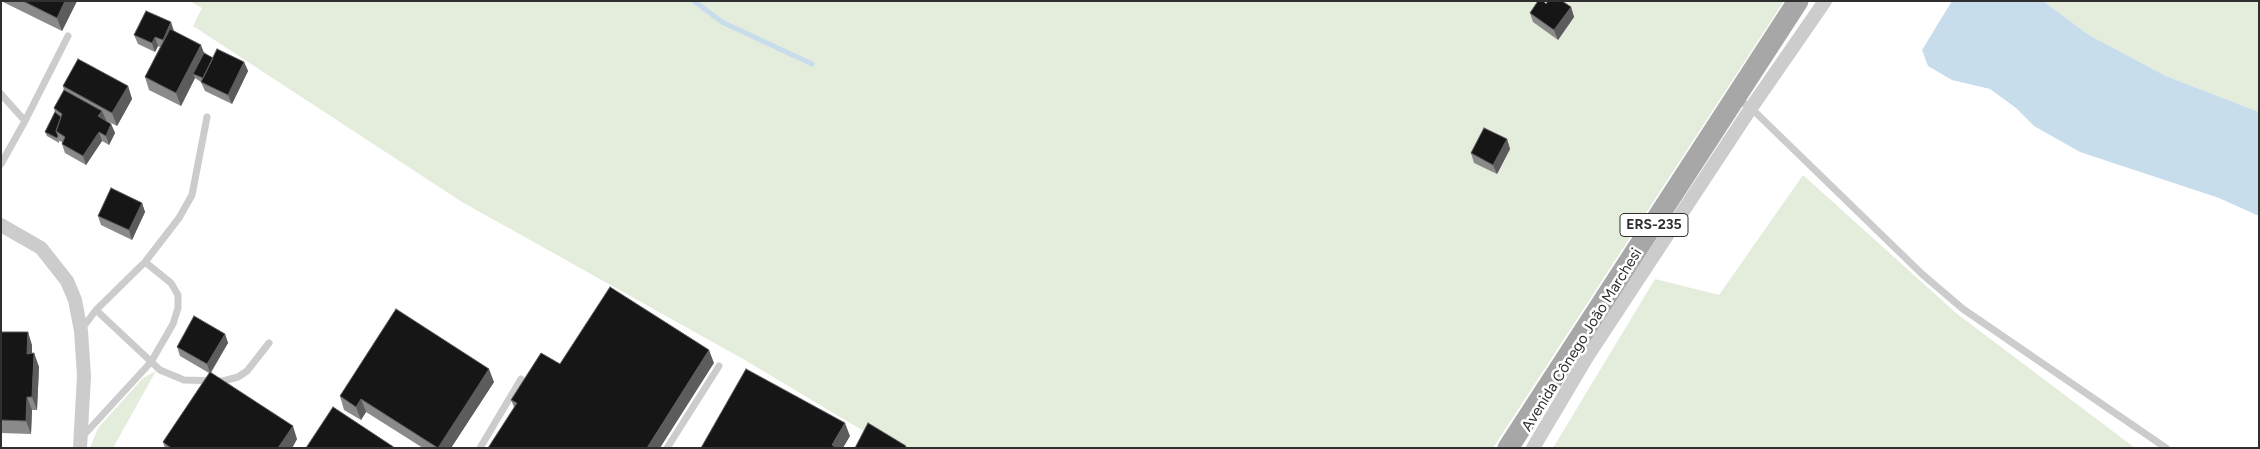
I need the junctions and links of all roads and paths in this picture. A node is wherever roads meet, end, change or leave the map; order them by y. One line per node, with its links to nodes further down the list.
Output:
1 (1798, 1): 5 (main road, ERS-235)
2 (1825, 1): 5 (street, Avenida Cônego João Marchesi)
3 (68, 36): 7 (lane)
4 (1, 94): 7 (lane)
5 (1743, 103): 20 (main road, ERS-235); 21 (street, Avenida Cônego João Marchesi); 22 (lane)
6 (207, 117): 10 (lane)
7 (25, 122): 8 (lane)
8 (1, 164)
9 (1, 226): 12 (street)
10 (145, 262): 11 (lane); 14 (lane)
11 (96, 310): 12 (lane); 14 (lane)
12 (81, 331): 17 (street)
13 (269, 343): 14 (lane)
14 (151, 362): 17 (lane)
15 (719, 366): 19 (lane)
16 (521, 380): 18 (lane)
17 (81, 443)
18 (480, 448)
19 (668, 448)
20 (1508, 448)
21 (1533, 448)
22 (2166, 448)

